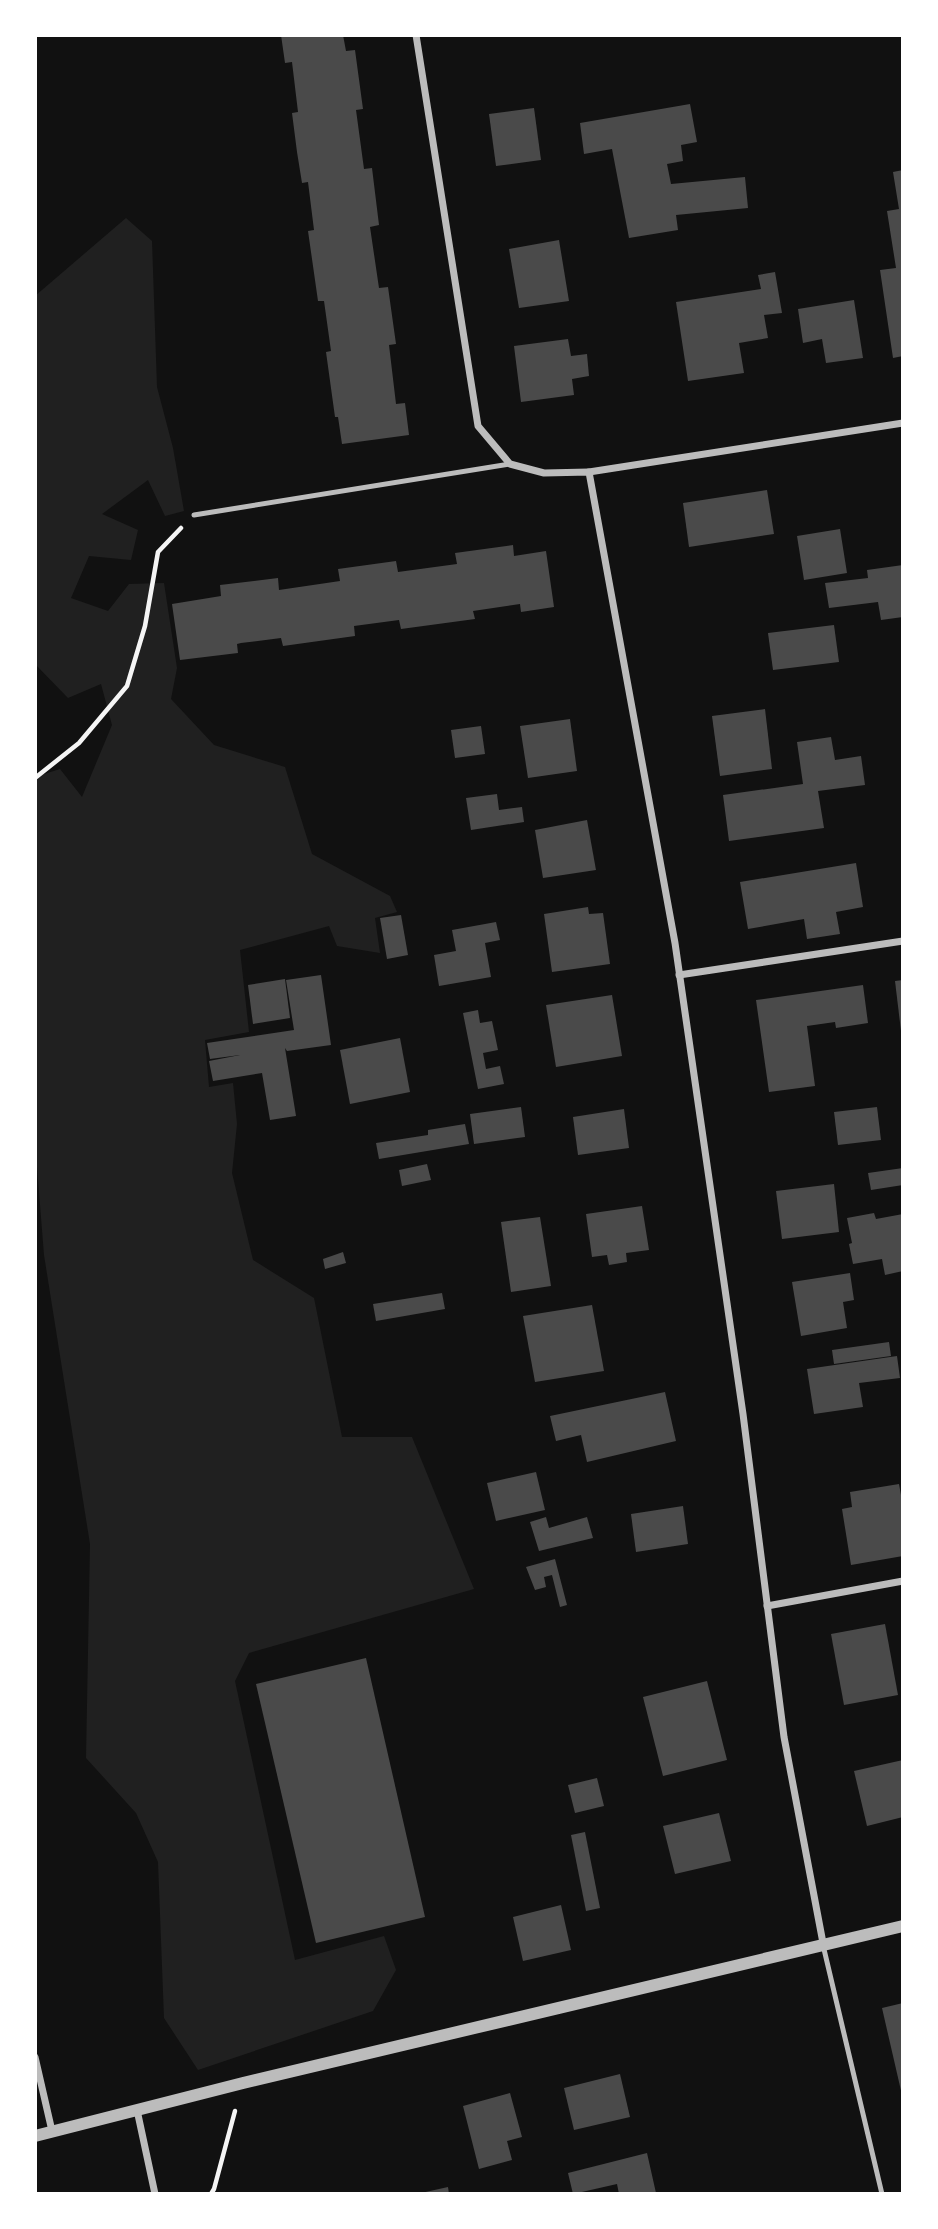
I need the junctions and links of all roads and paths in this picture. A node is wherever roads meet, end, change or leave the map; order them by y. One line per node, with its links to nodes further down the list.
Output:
1 (416, 35): 3 (street)
2 (903, 423): 4 (street)
3 (510, 464): 4 (street); 5 (lane)
4 (589, 472): 8 (street)
5 (194, 515): 6 (path)
6 (35, 778)
7 (903, 941): 8 (street)
8 (679, 975): 10 (street)
9 (903, 1581): 10 (street)
10 (767, 1606): 12 (street)
11 (903, 1926): 12 (street)
12 (823, 1943): 14 (street); 20 (lane)
13 (35, 2057): 16 (street)
14 (243, 2083): 15 (street); 19 (path)
15 (137, 2109): 16 (street); 18 (street)
16 (52, 2131): 17 (street)
17 (35, 2136)
18 (155, 2194)
19 (211, 2194)
20 (882, 2194)

